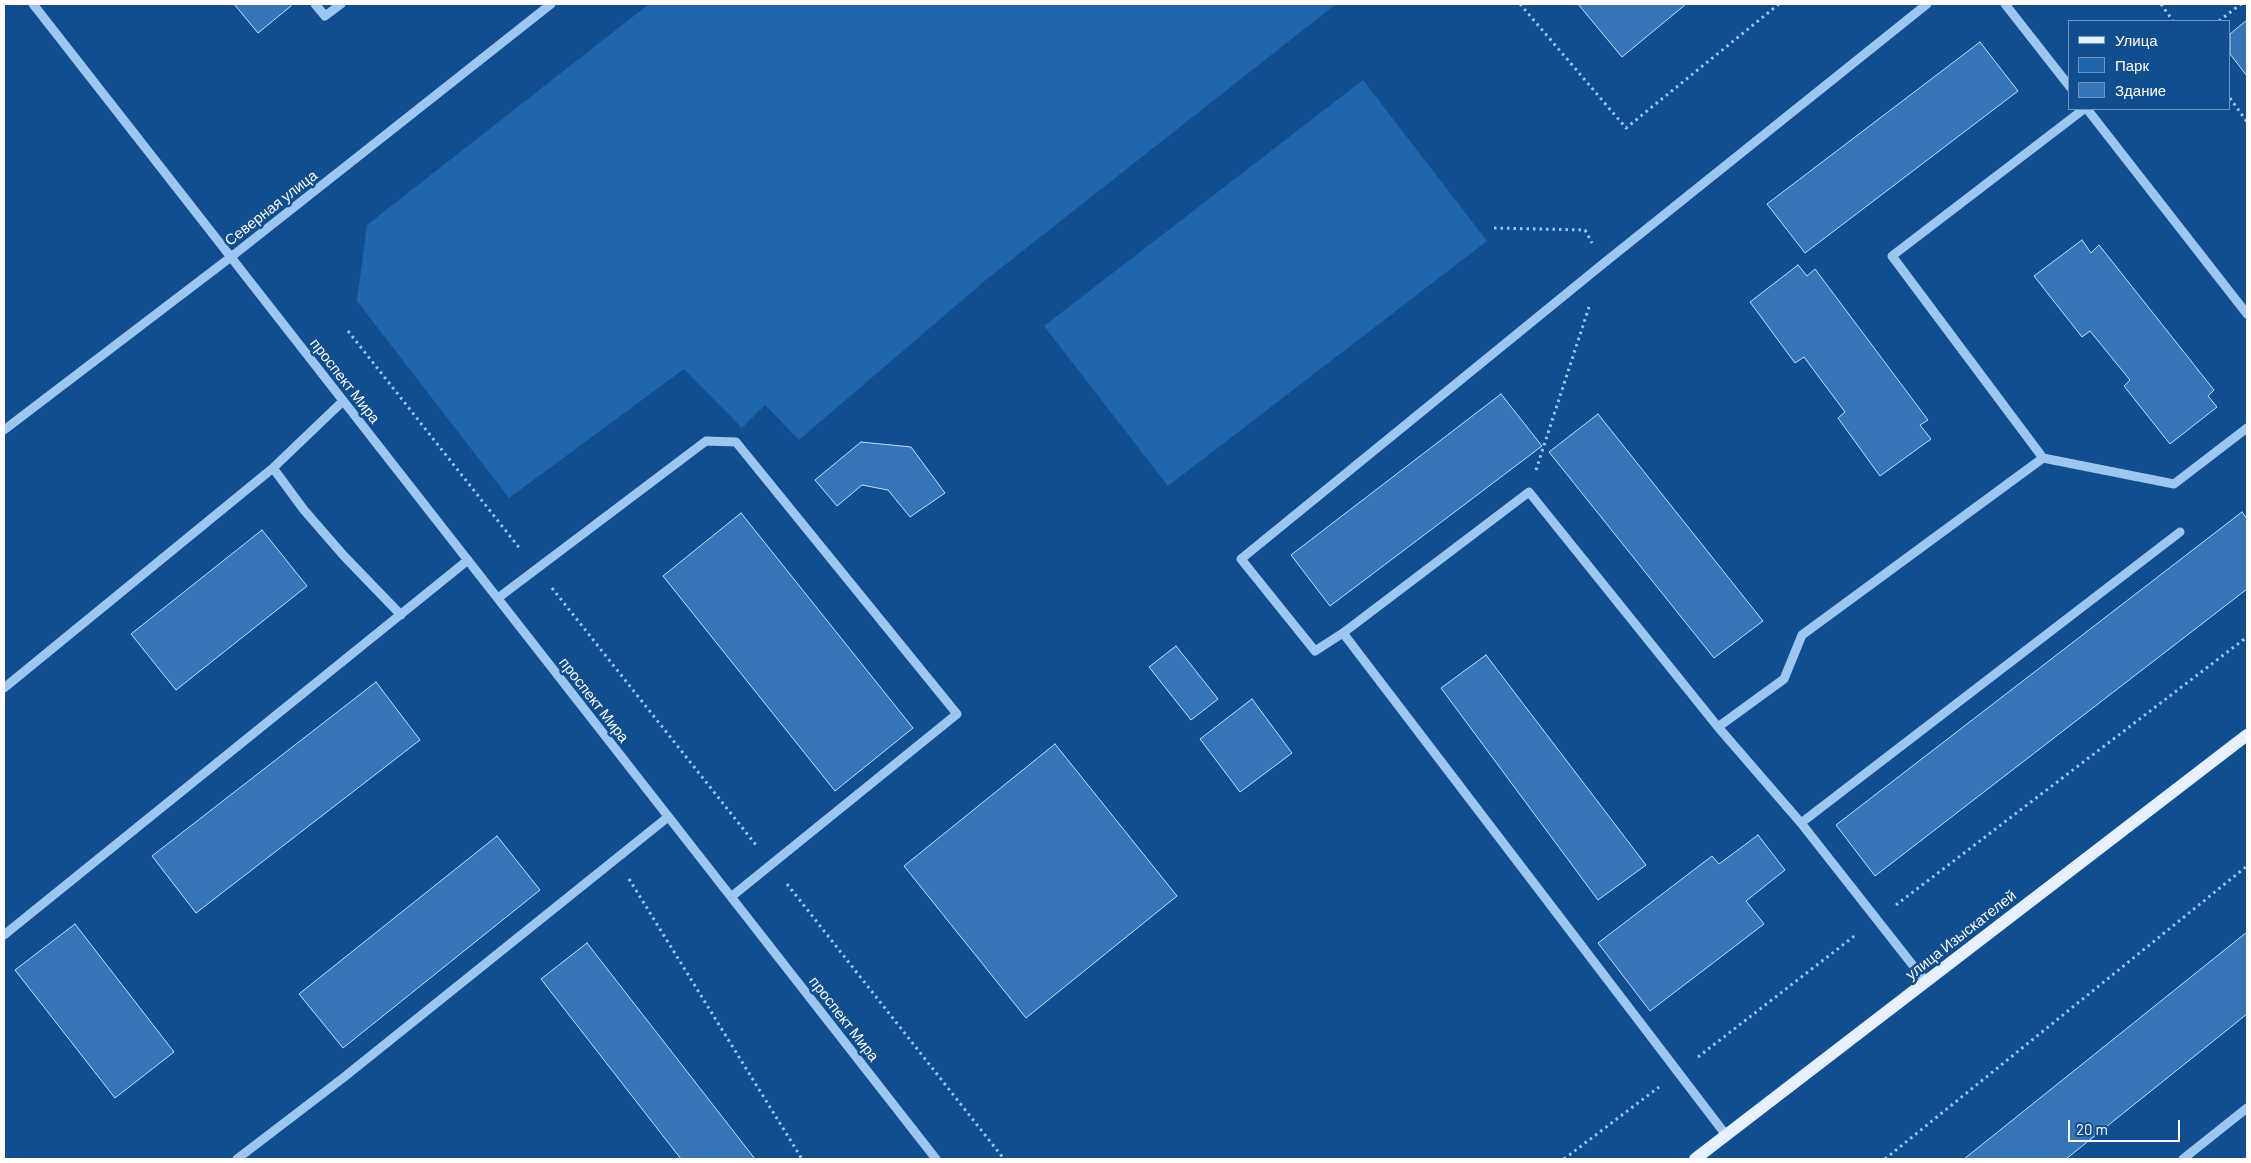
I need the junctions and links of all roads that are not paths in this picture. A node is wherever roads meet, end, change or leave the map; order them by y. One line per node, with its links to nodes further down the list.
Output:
1 (33, 4): 10 (street, проспект Мира)
2 (315, 4): 3 (street)
3 (341, 4)
4 (551, 4): 10 (street, Северная улица)
5 (1928, 4): 21 (street)
6 (2005, 4): 7 (street)
7 (2068, 84)
8 (2084, 110): 15 (street)
9 (2086, 110): 11 (street)
10 (231, 257): 12 (street, проспект Мира); 14 (street, Северная улица)
11 (2247, 314)
12 (343, 400): 16 (street); 18 (street, проспект Мира)
13 (2247, 428): 15 (street)
14 (4, 430)
15 (2043, 458): 23 (street)
16 (273, 468): 20 (street); 22 (street)
17 (2180, 532): 26 (street)
18 (468, 560): 19 (street, проспект Мира); 20 (street)
19 (498, 598): 25 (street, проспект Мира); 27 (street)
20 (401, 615): 28 (street)
21 (1343, 633): 23 (street); 31 (street)
22 (4, 688)
23 (1718, 727): 26 (street)
24 (2247, 735): 29 (main road, улица Изыскателей)
25 (668, 817): 27 (street, проспект Мира); 32 (street)
26 (1801, 823): 29 (street)
27 (731, 897): 33 (street, проспект Мира)
28 (4, 935)
29 (1926, 982): 31 (main road, улица Изыскателей)
30 (2247, 1108): 35 (street)
31 (1726, 1135): 34 (main road, улица Изыскателей)
32 (237, 1159)
33 (936, 1159)
34 (1695, 1159)
35 (2183, 1159)

